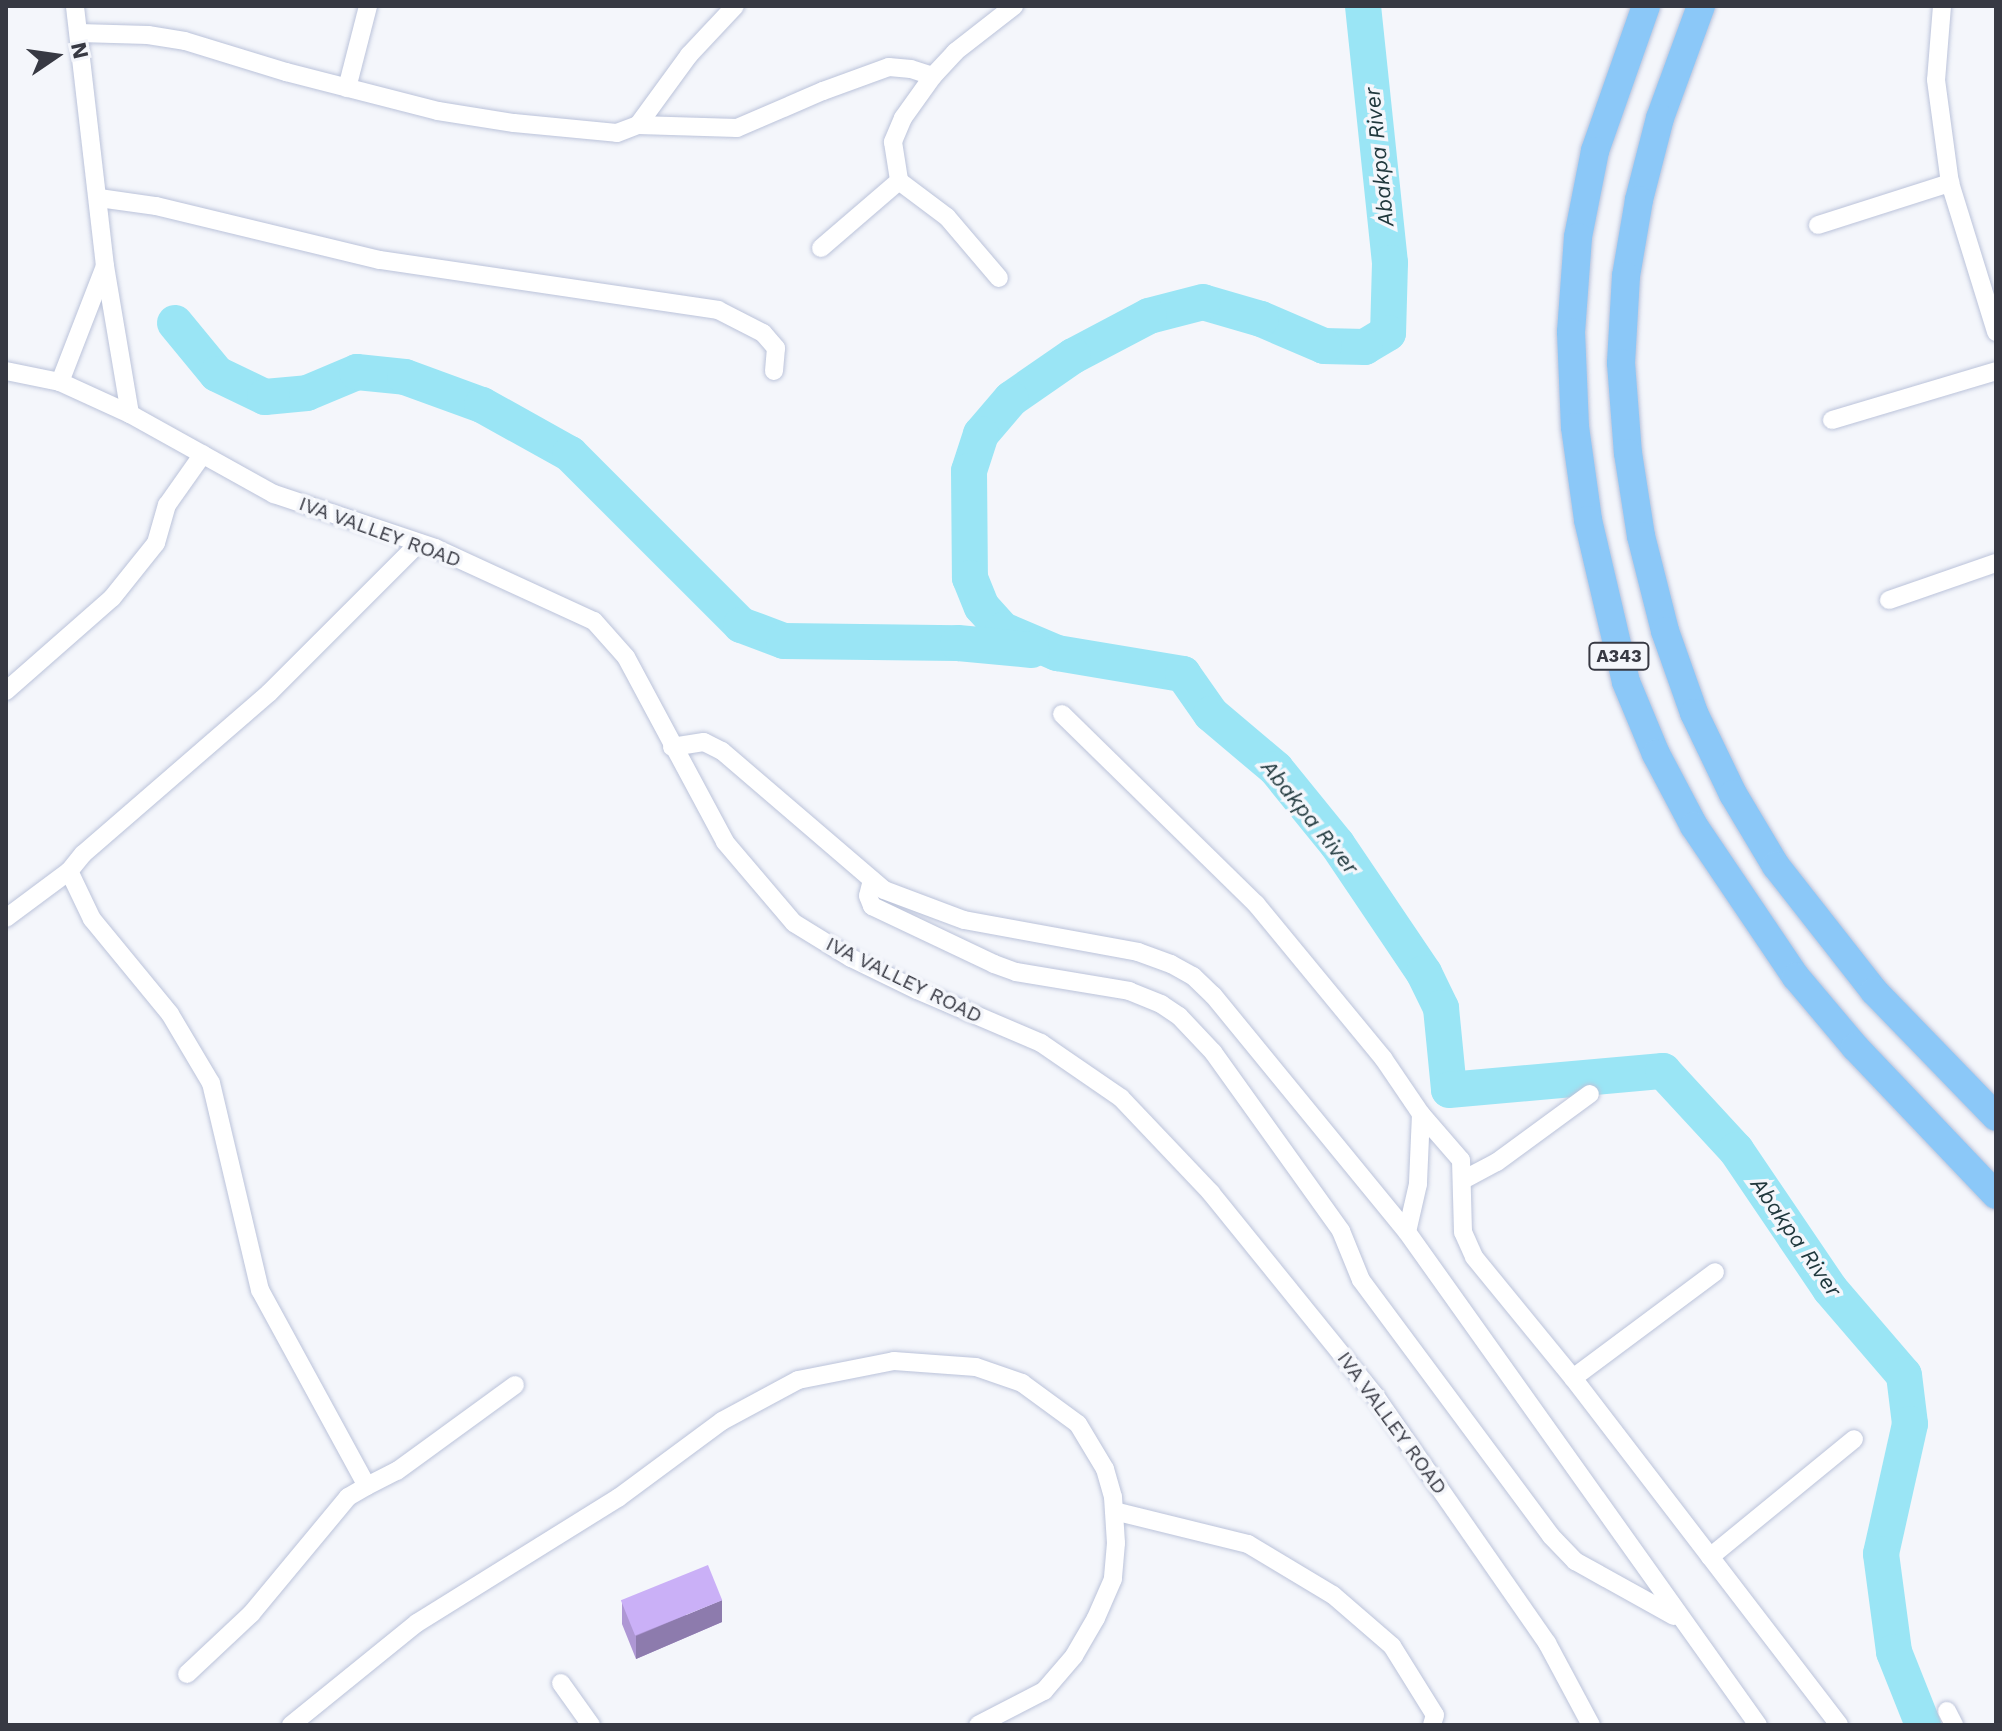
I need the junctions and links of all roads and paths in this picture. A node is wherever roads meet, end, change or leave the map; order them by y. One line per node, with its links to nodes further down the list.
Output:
1 (75, 6): 8 (street)
2 (368, 6): 10 (street)
3 (735, 6): 11 (street)
4 (1014, 6): 9 (street)
5 (1646, 6): 40 (highway, A343)
6 (1701, 6): 38 (highway, A343)
7 (1942, 6): 13 (street)
8 (79, 33): 10 (street); 14 (street)
9 (933, 76): 11 (street); 12 (street)
10 (347, 88): 11 (street)
11 (638, 125)
12 (899, 181): 16 (street); 18 (street)
13 (1950, 183): 15 (street); 19 (street)
14 (99, 198): 17 (street); 21 (street)
15 (1818, 225)
16 (821, 248)
17 (105, 266): 23 (street); 24 (street)
18 (999, 278)
19 (1996, 332)
20 (6, 371): 23 (street, IVA VALLEY ROAD)
21 (774, 371)
22 (1996, 371): 25 (street)
23 (60, 382): 24 (street, IVA VALLEY ROAD)
24 (130, 414): 26 (street, IVA VALLEY ROAD)
25 (1832, 420)
26 (203, 454): 27 (street, IVA VALLEY ROAD); 30 (street)
27 (419, 543): 32 (street, IVA VALLEY ROAD); 33 (street)
28 (1996, 563): 29 (street)
29 (1889, 600)
30 (6, 691)
31 (1062, 714): 37 (street)
32 (672, 747): 34 (street); 56 (street, IVA VALLEY ROAD)
33 (69, 871): 35 (street); 46 (street)
34 (872, 880): 41 (street); 49 (street)
35 (6, 918)
36 (1590, 1094): 39 (street)
37 (1421, 1114): 39 (street); 41 (street)
38 (1996, 1117)
39 (1463, 1180): 43 (street)
40 (1996, 1195)
41 (1407, 1232): 49 (street)
42 (1715, 1272): 43 (street)
43 (1573, 1378): 48 (street)
44 (515, 1385): 46 (street)
45 (1854, 1439): 48 (street)
46 (367, 1486): 50 (street)
47 (1114, 1511): 52 (street); 54 (street); 55 (street)
48 (1710, 1557): 58 (street)
49 (1680, 1619): 57 (street)
50 (187, 1674)
51 (561, 1683): 53 (street)
52 (291, 1725)
53 (591, 1725)
54 (978, 1725)
55 (1432, 1725)
56 (1591, 1725)
57 (1758, 1725)
58 (1839, 1725)

